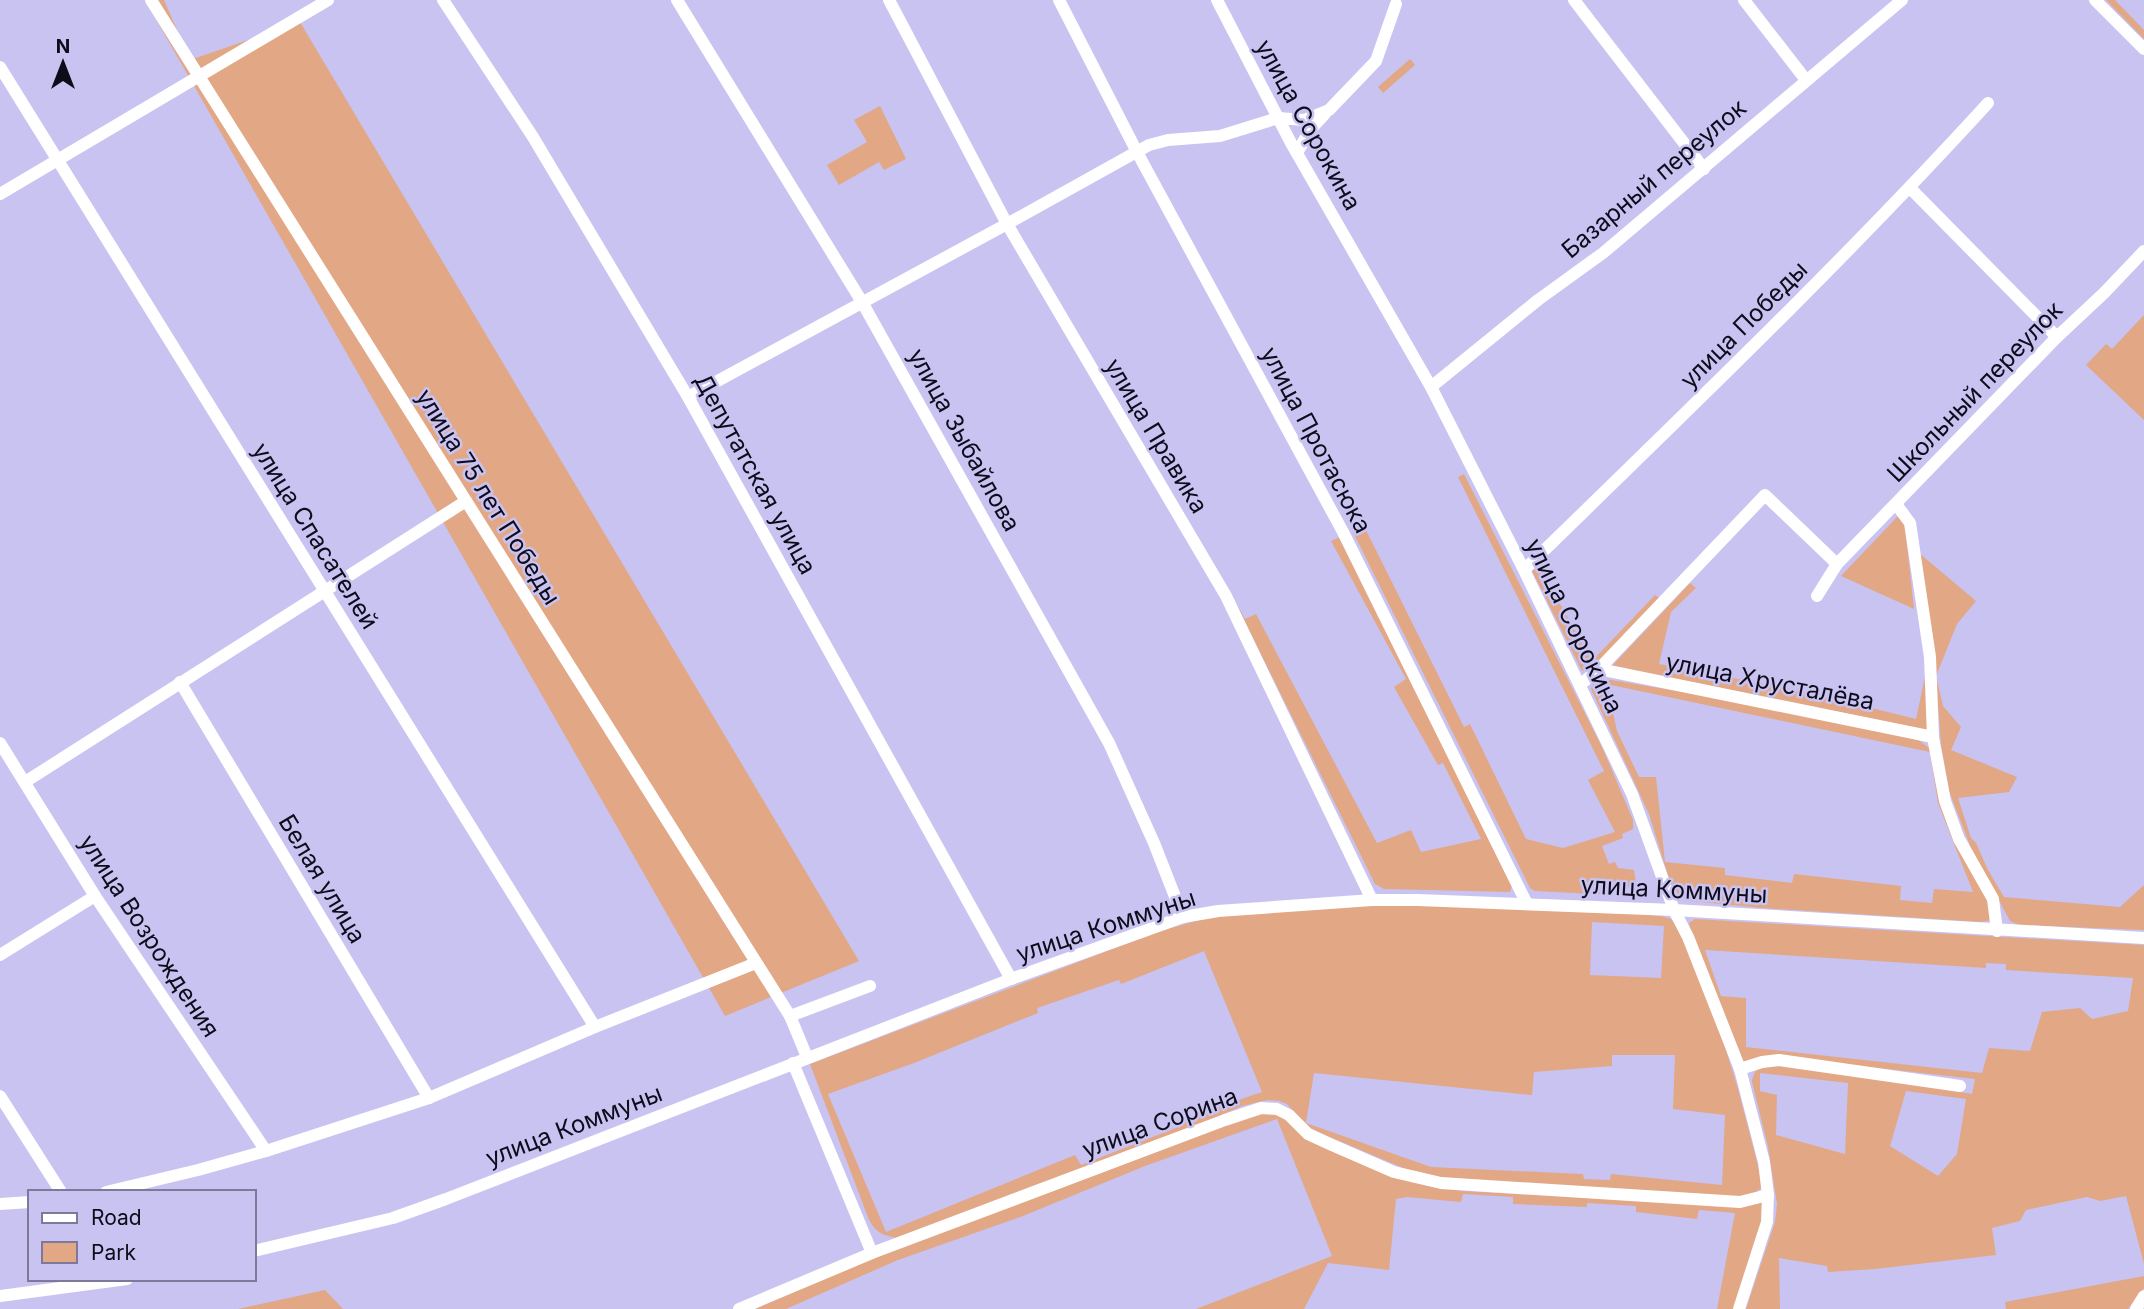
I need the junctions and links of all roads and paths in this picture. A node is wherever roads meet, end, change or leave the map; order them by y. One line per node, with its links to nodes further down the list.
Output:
1 (151, 0): 15 (street, улица 75 лет Победы)
2 (328, 0): 15 (street)
3 (443, 0): 31 (street, Депутатская улица)
4 (677, 0): 28 (street, улица Зыбайлова)
5 (889, 0): 26 (street, улица Правика)
6 (1059, 0): 20 (street, улица Протасюка)
7 (1217, 0): 19 (street, улица Сорокина)
8 (1574, 0): 23 (street)
9 (1744, 0): 16 (street)
10 (1902, 0): 16 (street, Базарный переулок)
11 (2095, 0): 13 (street)
12 (1396, 1): 18 (street)
13 (2144, 49)
14 (0, 67): 22 (street, улица Спасателей)
15 (199, 77): 22 (street); 32 (street, улица 75 лет Победы)
16 (1806, 80): 23 (street, Базарный переулок)
17 (1987, 103): 24 (street, улица Победы)
18 (1329, 110): 19 (street); 21 (street)
19 (1278, 118): 20 (street); 21 (street, улица Сорокина)
20 (1137, 152): 26 (street); 46 (street, улица Протасюка)
21 (1297, 153): 30 (street, улица Сорокина)
22 (59, 160): 25 (street); 36 (street, улица Спасателей)
23 (1704, 169): 30 (street, Базарный переулок)
24 (1910, 188): 29 (street); 35 (street, улица Победы)
25 (0, 194)
26 (1007, 224): 28 (street); 45 (street, улица Правика)
27 (2144, 251): 29 (street, Школьный переулок)
28 (862, 302): 31 (street); 48 (street, улица Зыбайлова)
29 (2057, 337): 33 (street, Школьный переулок)
30 (1431, 387): 35 (street, улица Сорокина)
31 (688, 397): 53 (street, Депутатская улица)
32 (466, 501): 36 (street); 52 (street, улица 75 лет Победы)
33 (1896, 504): 34 (street, Школьный переулок); 41 (street)
34 (1838, 564): 37 (street, Школьный переулок); 38 (street)
35 (1524, 570): 40 (street, улица Сорокина)
36 (323, 590): 39 (street); 56 (street, улица Спасателей)
37 (1817, 596)
38 (1599, 670): 40 (street); 41 (street, улица Хрусталёва)
39 (180, 682): 43 (street); 62 (street, Белая улица)
40 (1580, 685): 47 (street, улица Сорокина)
41 (1933, 737): 49 (street)
42 (0, 743): 43 (street, улица Возрождения)
43 (25, 782): 44 (street, улица Возрождения)
44 (95, 896): 51 (street); 63 (street, улица Возрождения)
45 (1372, 900): 46 (street, улица Коммуны); 48 (street, улица Коммуны)
46 (1527, 904): 47 (street, улица Коммуны)
47 (1674, 910): 49 (street, улица Коммуны); 59 (street, улица Сорокина)
48 (1183, 917): 53 (street, улица Коммуны)
49 (1997, 930): 50 (street, улица Коммуны)
50 (2144, 938)
51 (0, 955)
52 (756, 963): 55 (street, улица 75 лет Победы); 56 (street)
53 (1012, 979): 57 (street, улица Коммуны)
54 (870, 986): 55 (street)
55 (790, 1016): 57 (street, улица 75 лет Победы)
56 (595, 1027): 62 (street)
57 (807, 1058): 58 (street, улица Коммуны)
58 (793, 1063): 69 (street, улица Коммуны); 70 (street)
59 (1740, 1069): 60 (street); 66 (street, улица Сорокина)
60 (1960, 1086)
61 (0, 1096): 64 (street)
62 (429, 1098): 63 (street)
63 (266, 1151): 65 (street)
64 (60, 1190)
65 (114, 1190)
66 (1769, 1195): 70 (street, улица Сорина); 75 (street, улица Сорокина)
67 (28, 1202): 68 (street)
68 (0, 1203)
69 (256, 1251)
70 (872, 1253): 74 (street, улица Сорина)
71 (113, 1281): 72 (street)
72 (0, 1296)
73 (2144, 1296): 76 (street)
74 (739, 1309)
75 (1739, 1309)
76 (2136, 1309)

